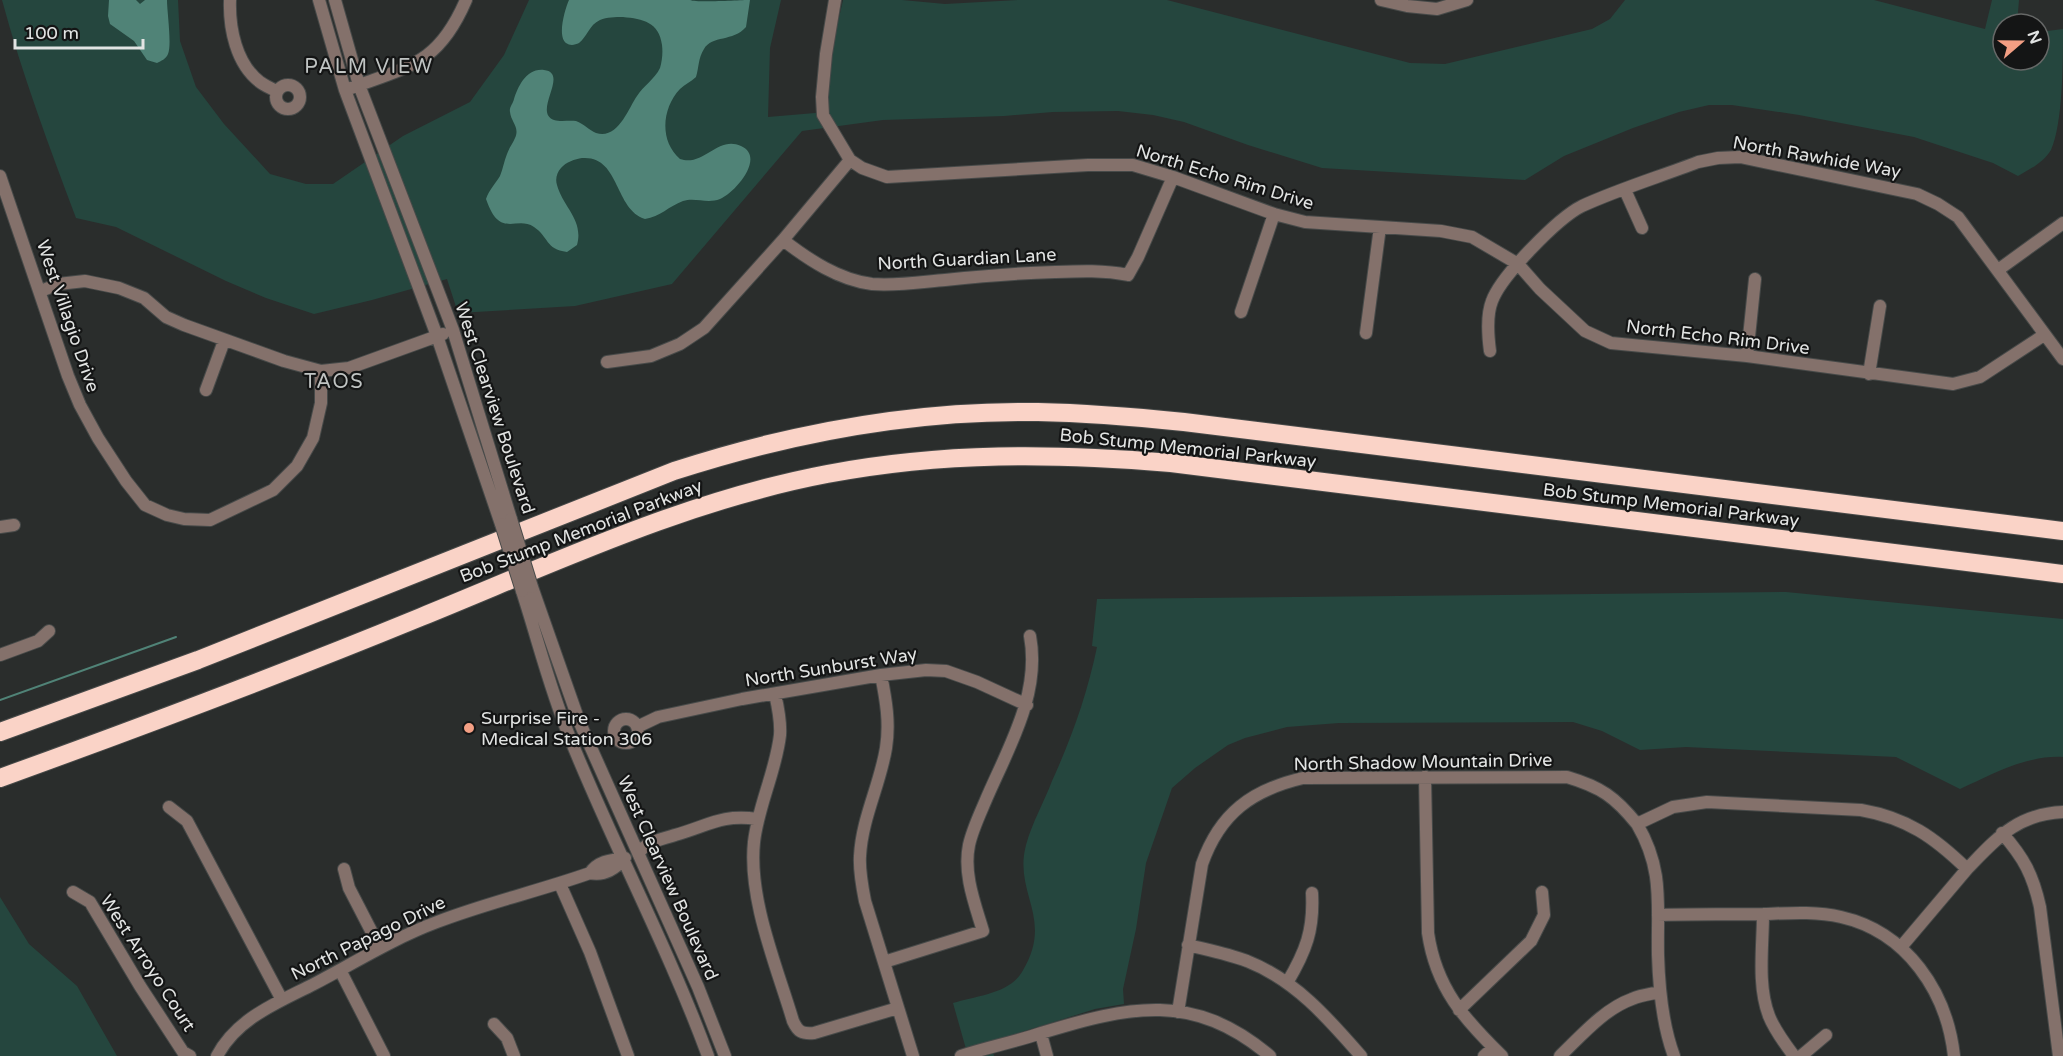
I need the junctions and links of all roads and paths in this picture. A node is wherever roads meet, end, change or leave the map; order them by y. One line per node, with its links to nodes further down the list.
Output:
1 (230, 0): 10 (street)
2 (319, 0): 9 (street, West Clearview Boulevard)
3 (335, 0): 8 (street, West Clearview Boulevard)
4 (466, 0): 8 (street)
5 (835, 0): 11 (street)
6 (1381, 0): 7 (street)
7 (1467, 0)
8 (358, 85): 9 (street); 26 (street, West Clearview Boulevard)
9 (345, 90): 29 (street, West Clearview Boulevard)
10 (276, 91)
11 (850, 160): 13 (street, North Echo Rim Drive); 19 (street)
12 (0, 176): 23 (street, West Villagio Drive)
13 (1173, 177): 15 (street, North Echo Rim Drive); 19 (street, North Guardian Lane)
14 (1625, 190): 18 (street); 20 (street, North Rawhide Way); 21 (street, North Rawhide Way)
15 (1274, 214): 17 (street, North Echo Rim Drive); 25 (street)
16 (2063, 223): 21 (street)
17 (1380, 227): 20 (street, North Echo Rim Drive); 27 (street)
18 (1641, 228)
19 (783, 240): 34 (street)
20 (1518, 264): 31 (street, North Rawhide Way); 32 (street, North Echo Rim Drive)
21 (1998, 270): 28 (street, North Rawhide Way)
22 (1755, 279): 32 (street)
23 (41, 291): 30 (street); 35 (street, West Villagio Drive)
24 (1880, 306): 36 (street)
25 (1241, 312)
26 (453, 330): 29 (street); 38 (street, West Clearview Boulevard)
27 (1366, 333)
28 (2044, 335): 33 (street, North Rawhide Way); 36 (street, North Echo Rim Drive)
29 (437, 336): 35 (street); 38 (street, West Clearview Boulevard)
30 (224, 341): 35 (street); 37 (street)
31 (1490, 351)
32 (1747, 356): 36 (street, North Echo Rim Drive)
33 (2063, 359)
34 (607, 362)
35 (321, 371)
36 (1869, 374)
37 (206, 390)
38 (506, 521): 43 (street, West Clearview Boulevard, bridge)
39 (14, 525): 40 (street)
40 (0, 527)
41 (2063, 531): 51 (highway, Bob Stump Memorial Parkway)
42 (2063, 574): 53 (highway, Bob Stump Memorial Parkway)
43 (527, 589): 59 (street, West Clearview Boulevard); 60 (street, West Clearview Boulevard)
44 (49, 631): 46 (street)
45 (1030, 636): 49 (street)
46 (0, 655)
47 (881, 675): 48 (street, North Sunburst Way); 49 (street, North Sunburst Way); 72 (street)
48 (775, 694): 50 (street, North Sunburst Way); 56 (street)
49 (1027, 705): 72 (street)
50 (637, 727)
51 (0, 732)
52 (1425, 777): 57 (street, North Shadow Mountain Drive); 69 (street, North Shadow Mountain Drive); 78 (street)
53 (0, 778)
54 (169, 807): 76 (street)
55 (2063, 812): 58 (street)
56 (758, 819): 59 (street, North Papago Drive); 77 (street)
57 (1637, 824): 62 (street); 68 (street, North Shadow Mountain Drive)
58 (2002, 833): 62 (street); 101 (street)
59 (638, 853): 60 (street, North Papago Drive); 90 (street, West Clearview Boulevard)
60 (624, 859): 63 (street, North Papago Drive); 89 (street, West Clearview Boulevard)
61 (344, 869): 71 (street)
62 (1967, 869): 70 (street)
63 (560, 884): 71 (street, North Papago Drive); 88 (street)
64 (73, 892): 84 (street, West Arroyo Court)
65 (1542, 892): 78 (street)
66 (1312, 893): 74 (street)
67 (1763, 914): 68 (street); 70 (street); 98 (street)
68 (1658, 915): 75 (street, North Shadow Mountain Drive)
69 (1188, 945): 74 (street); 79 (street, North Shadow Mountain Drive)
70 (1901, 947): 100 (street)
71 (380, 948): 73 (street, North Papago Drive)
72 (884, 962): 77 (street)
73 (340, 970): 76 (street, North Papago Drive); 86 (street)
74 (1287, 982): 95 (street)
75 (1660, 992): 96 (street); 97 (street, North Shadow Mountain Drive)
76 (282, 1000): 85 (street, North Papago Drive)
77 (898, 1008): 91 (street)
78 (1459, 1010): 83 (street)
79 (1178, 1012): 81 (street); 94 (street)
80 (494, 1024): 87 (street)
81 (1041, 1034): 92 (street); 93 (street)
82 (1826, 1035): 99 (street)
83 (1493, 1053)
84 (190, 1056)
85 (217, 1056)
86 (384, 1056)
87 (514, 1056)
88 (628, 1056)
89 (708, 1056)
90 (725, 1056)
91 (913, 1056)
92 (961, 1056)
93 (1047, 1056)
94 (1270, 1056)
95 (1361, 1056)
96 (1560, 1056)
97 (1674, 1056)
98 (1794, 1056)
99 (1801, 1056)
100 (1954, 1056)
101 (2059, 1056)

